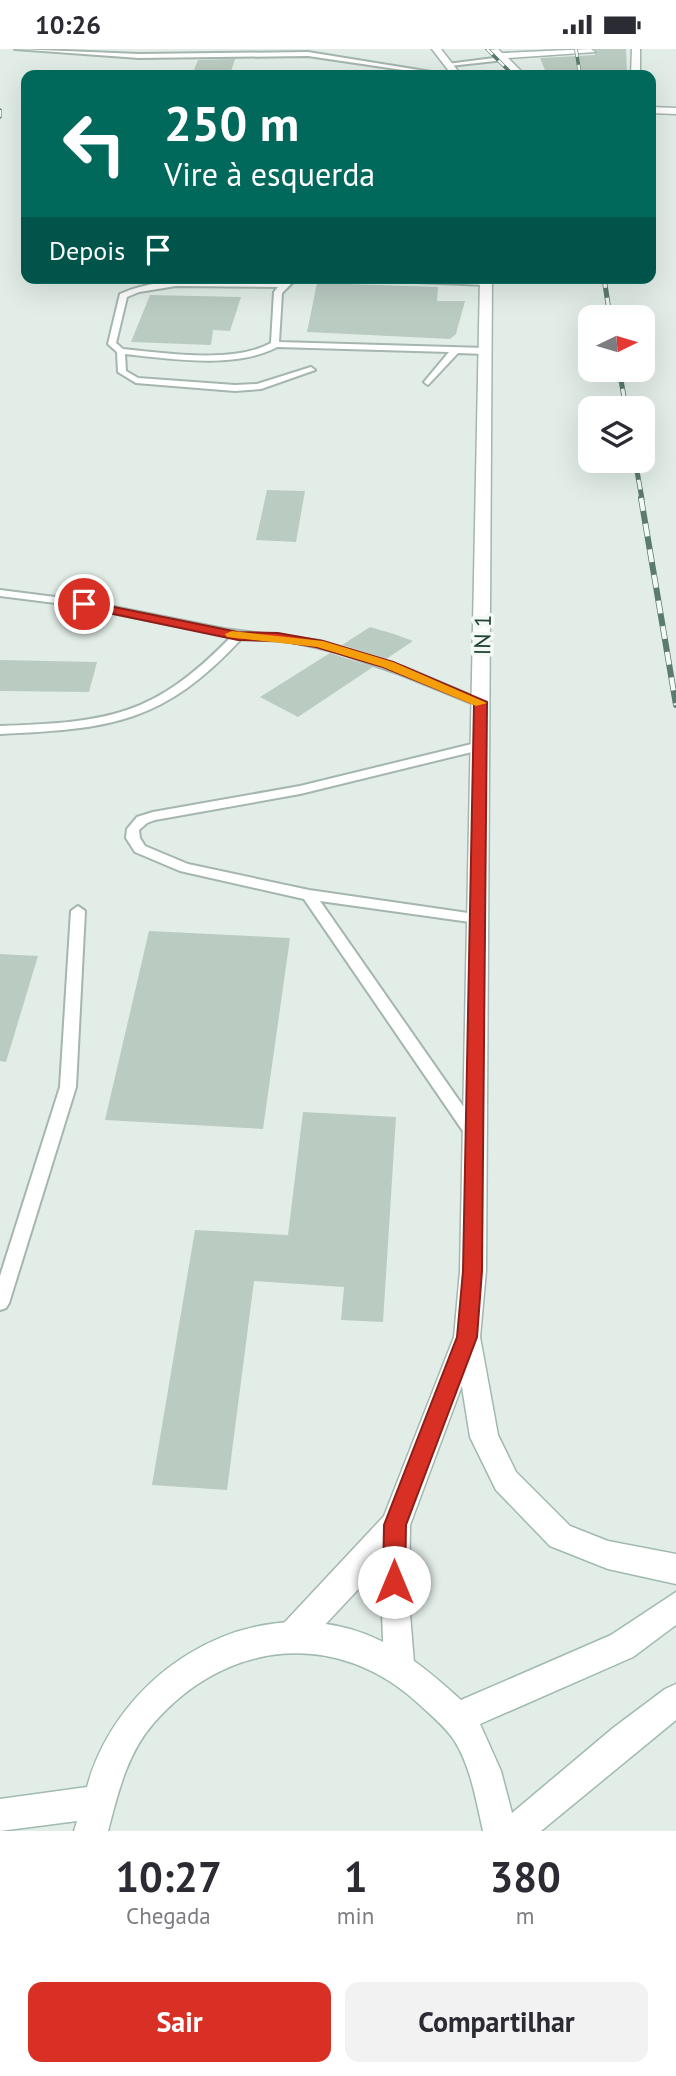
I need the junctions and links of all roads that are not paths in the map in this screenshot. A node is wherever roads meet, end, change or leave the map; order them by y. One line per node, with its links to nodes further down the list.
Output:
1 (18, 49): 9 (lane)
2 (134, 49): 9 (lane)
3 (291, 49): 8 (lane)
4 (436, 49): 11 (street)
5 (493, 49): 10 (street)
6 (636, 49): 15 (street)
7 (591, 53): 10 (street)
8 (308, 54): 9 (lane); 12 (lane)
9 (139, 56)
10 (501, 57): 11 (lane); 14 (street)
11 (450, 64): 13 (street)
12 (414, 70)
13 (454, 70)
14 (515, 70)
15 (636, 70)
16 (656, 110): 17 (street)
17 (676, 111)
18 (141, 284): 24 (lane)
19 (237, 284): 21 (lane)
20 (486, 284): 25 (street, IN 1)
21 (283, 285): 22 (lane)
22 (275, 344): 23 (lane); 24 (lane)
23 (456, 350): 25 (lane); 27 (lane)
24 (121, 351): 26 (lane)
25 (485, 351): 30 (street, IN 1)
26 (311, 370)
27 (428, 382)
28 (0, 593): 29 (lane)
29 (238, 636): 30 (lane); 31 (lane)
30 (480, 702): 32 (street, IN 1)
31 (0, 730)
32 (480, 746): 33 (lane); 35 (street, IN 1)
33 (309, 895): 35 (lane); 36 (lane)
34 (78, 911): 37 (lane)
35 (477, 918): 36 (street, IN 1)
36 (474, 1135): 38 (street, IN 1)
37 (0, 1303)
38 (467, 1337): 39 (street, IN 1); 40 (street)
39 (395, 1525): 42 (street, IN 1); 43 (street, IN 1)
40 (676, 1569)
41 (676, 1607): 45 (street)
42 (295, 1634): 43 (street); 47 (street)
43 (399, 1663): 45 (street)
44 (676, 1700): 49 (street)
45 (457, 1718): 48 (street)
46 (0, 1816): 47 (street)
47 (93, 1817)
48 (500, 1831)
49 (516, 1831)

